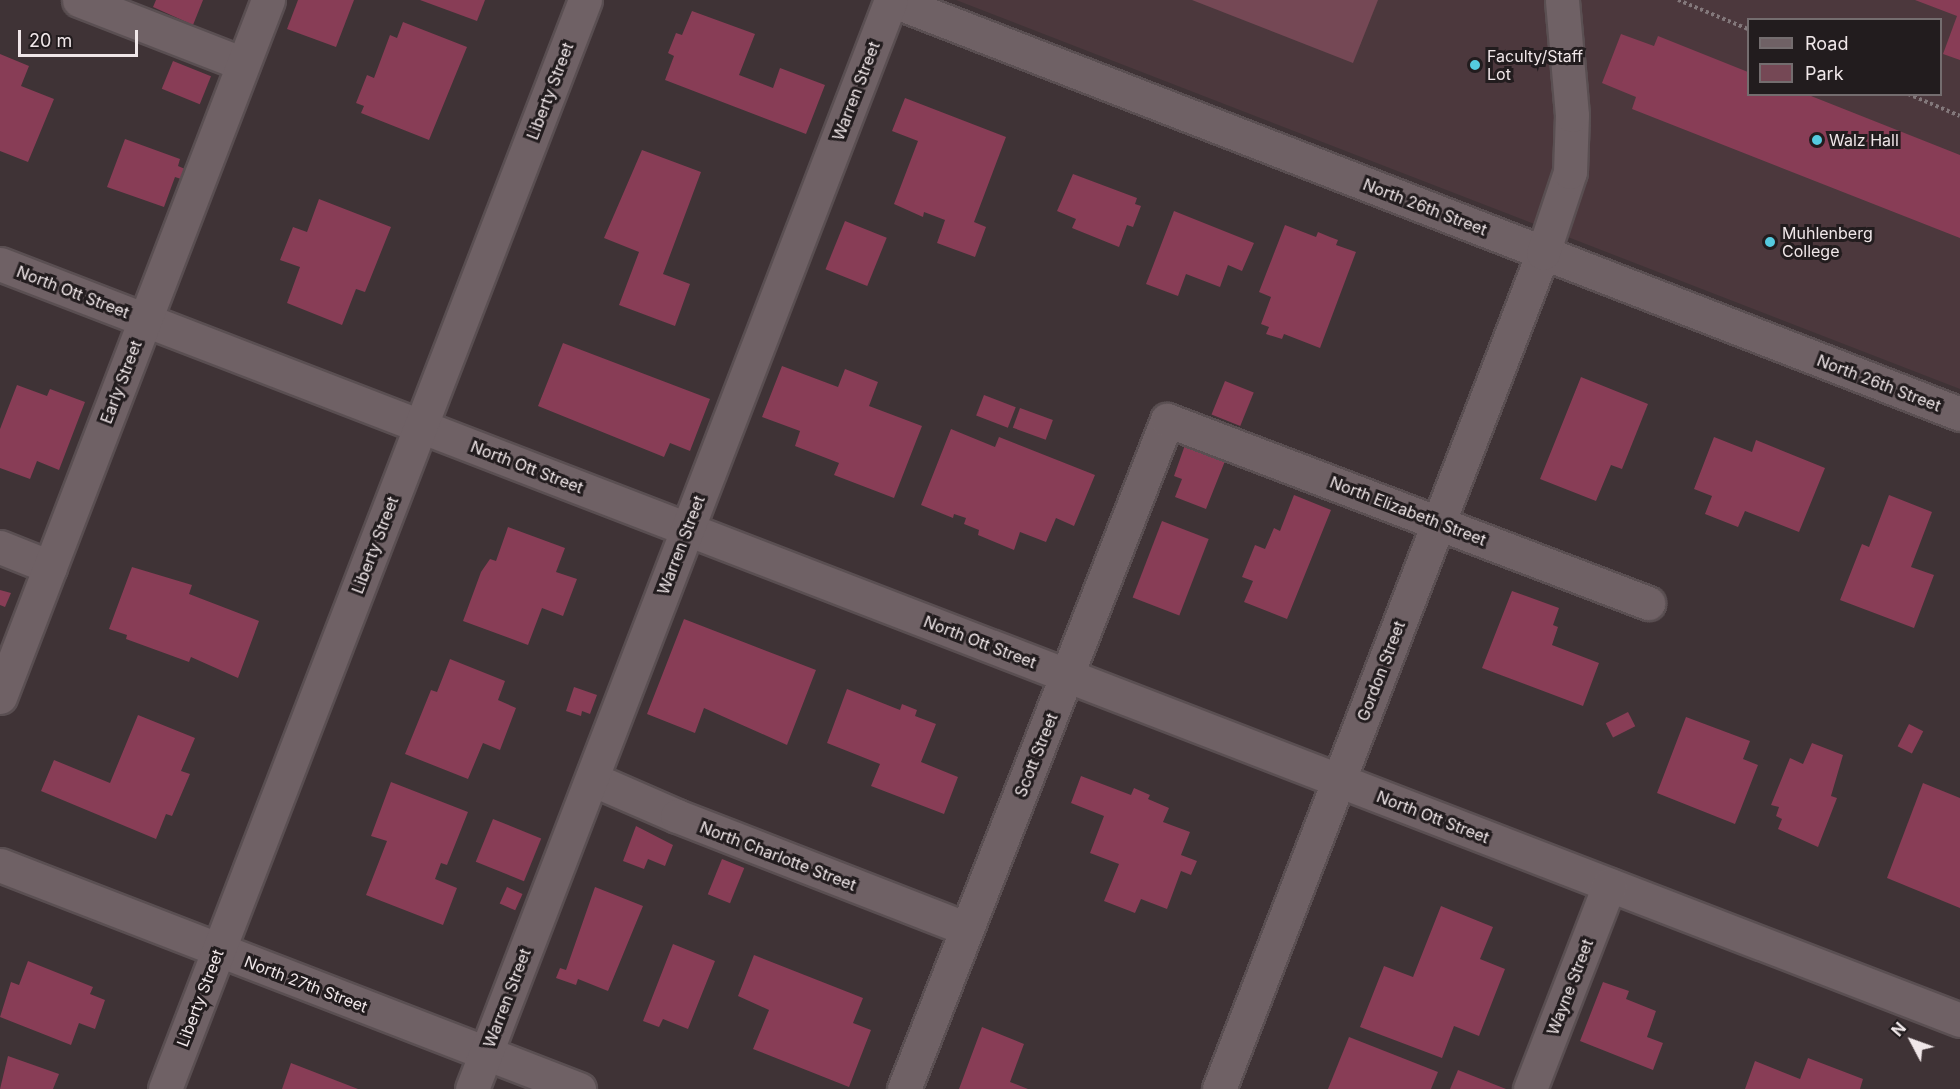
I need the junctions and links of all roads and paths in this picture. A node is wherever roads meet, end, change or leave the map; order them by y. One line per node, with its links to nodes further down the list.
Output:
1 (79, 0): 8 (street)
2 (268, 0): 8 (street, Early Street)
3 (585, 0): 16 (street, Liberty Street)
4 (891, 0): 11 (street, North 26th Street); 18 (street, Warren Street)
5 (1562, 0): 11 (street, Gordon Street)
6 (1678, 0): 7 (path)
7 (1747, 28)
8 (243, 64): 13 (street, Early Street)
9 (1913, 96): 10 (path)
10 (1960, 116)
11 (1543, 253): 14 (street, North 26th Street); 17 (street, Gordon Street)
12 (0, 264): 13 (street, North Ott Street)
13 (145, 320): 16 (street, North Ott Street); 20 (street, Early Street)
14 (1960, 414)
15 (1167, 420): 17 (street, North Elizabeth Street); 22 (street, Scott Street)
16 (421, 426): 18 (street, North Ott Street); 29 (street, Liberty Street)
17 (1438, 523): 21 (street, North Elizabeth Street); 25 (street, Gordon Street)
18 (687, 529): 22 (street, North Ott Street); 24 (street, Warren Street)
19 (0, 547): 20 (street)
20 (50, 567): 23 (street, Early Street)
21 (1648, 603)
22 (1067, 675): 25 (street, North Ott Street); 28 (street, Scott Street)
23 (0, 697)
24 (592, 778): 28 (street, North Charlotte Street); 31 (street, Warren Street)
25 (1338, 780): 27 (street, North Ott Street); 36 (street, Gordon Street)
26 (0, 865): 29 (street, North 27th Street)
27 (1609, 885): 30 (street, North Ott Street); 37 (street, Wayne Street)
28 (967, 929): 35 (street, Scott Street)
29 (219, 950): 31 (street, North 27th Street); 32 (street, Liberty Street)
30 (1960, 1020)
31 (486, 1053): 33 (street, Warren Street); 34 (street, North 27th Street)
32 (165, 1089)
33 (472, 1089)
34 (579, 1089)
35 (904, 1089)
36 (1219, 1089)
37 (1530, 1089)

